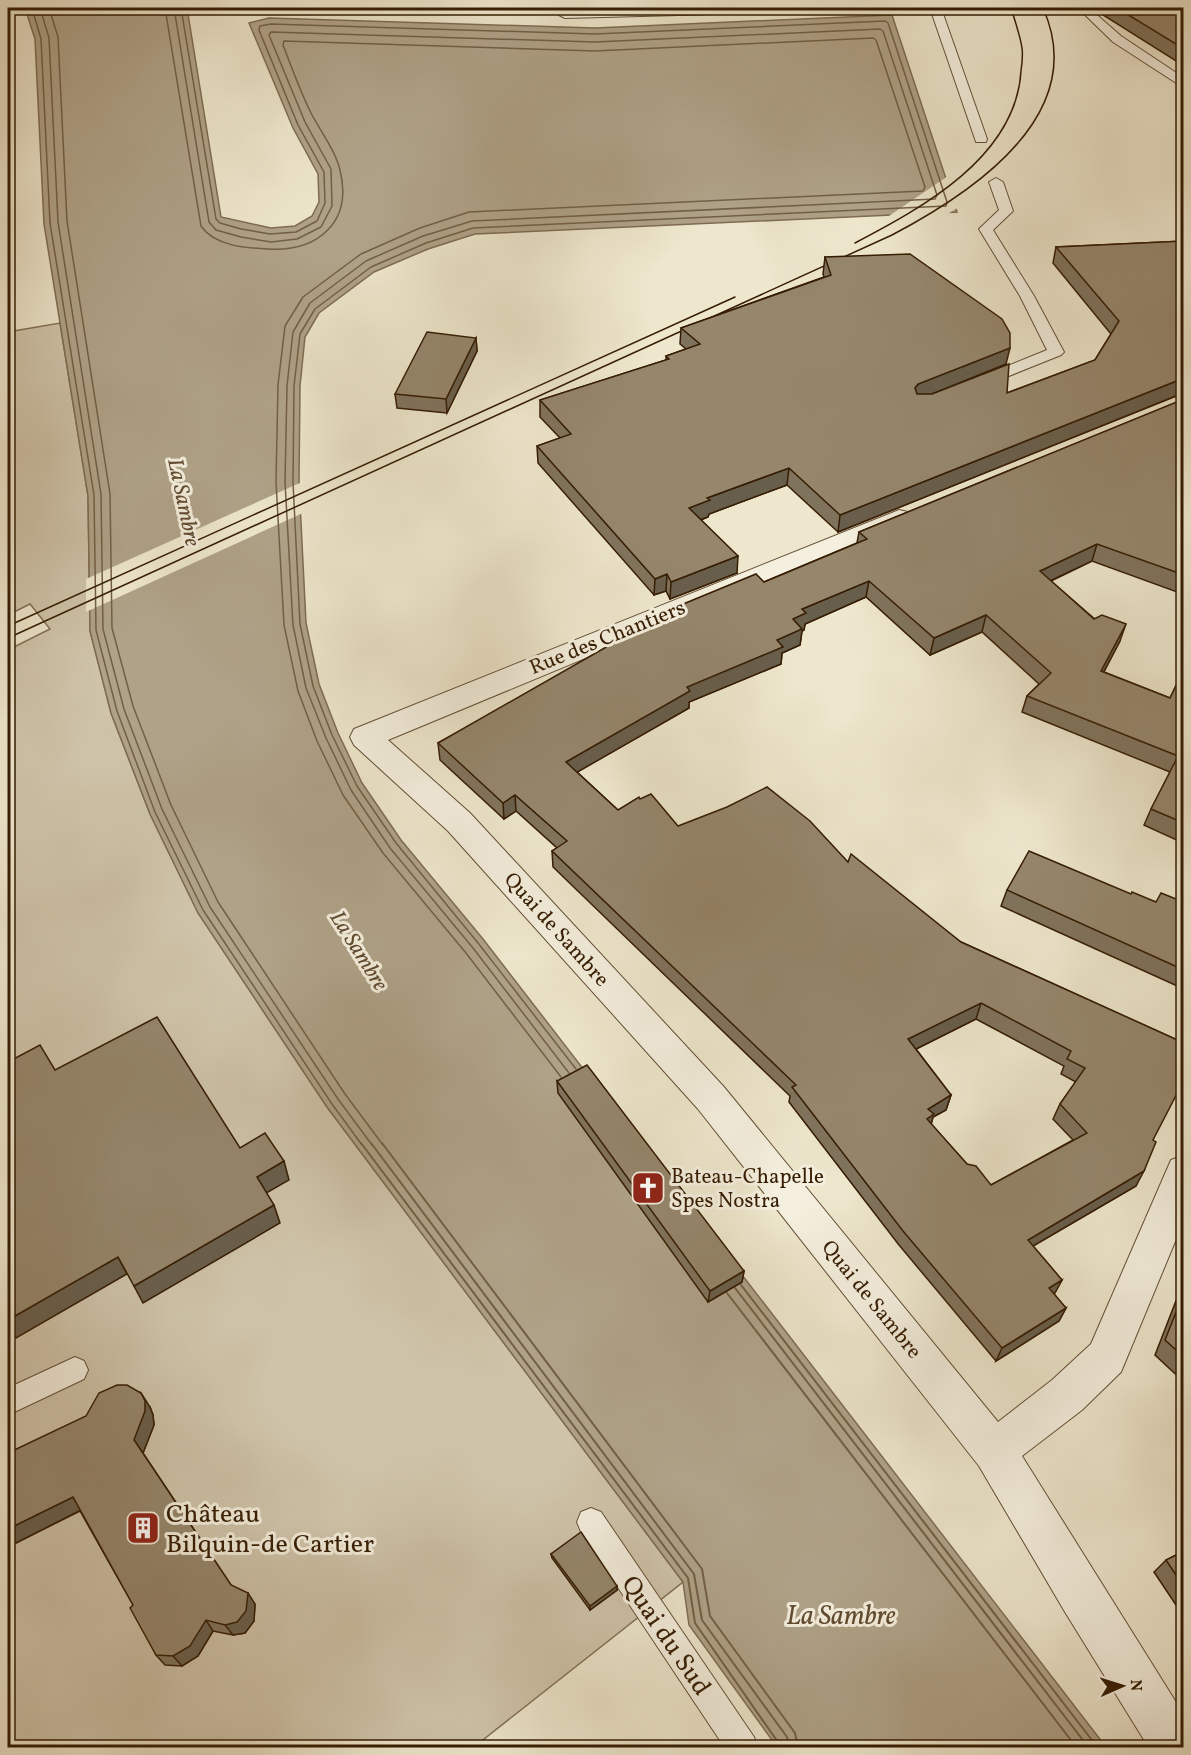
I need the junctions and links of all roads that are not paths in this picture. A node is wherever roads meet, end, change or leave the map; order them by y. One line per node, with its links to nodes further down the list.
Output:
1 (832, 8): 4 (lane)
2 (935, 8): 7 (lane)
3 (1083, 8): 6 (lane)
4 (594, 11): 5 (lane)
5 (565, 15)
6 (1184, 84)
7 (981, 140)
8 (996, 182): 9 (lane)
9 (974, 385)
10 (919, 510): 11 (street, Rue des Chantiers)
11 (364, 737): 15 (street, Quai de Sambre)
12 (1184, 1172): 15 (street)
13 (75, 1370): 14 (lane)
14 (8, 1402)
15 (994, 1450): 18 (street, Quai de Sambre)
16 (591, 1522): 17 (lane, Quai du Sud)
17 (743, 1748)
18 (1177, 1748)

